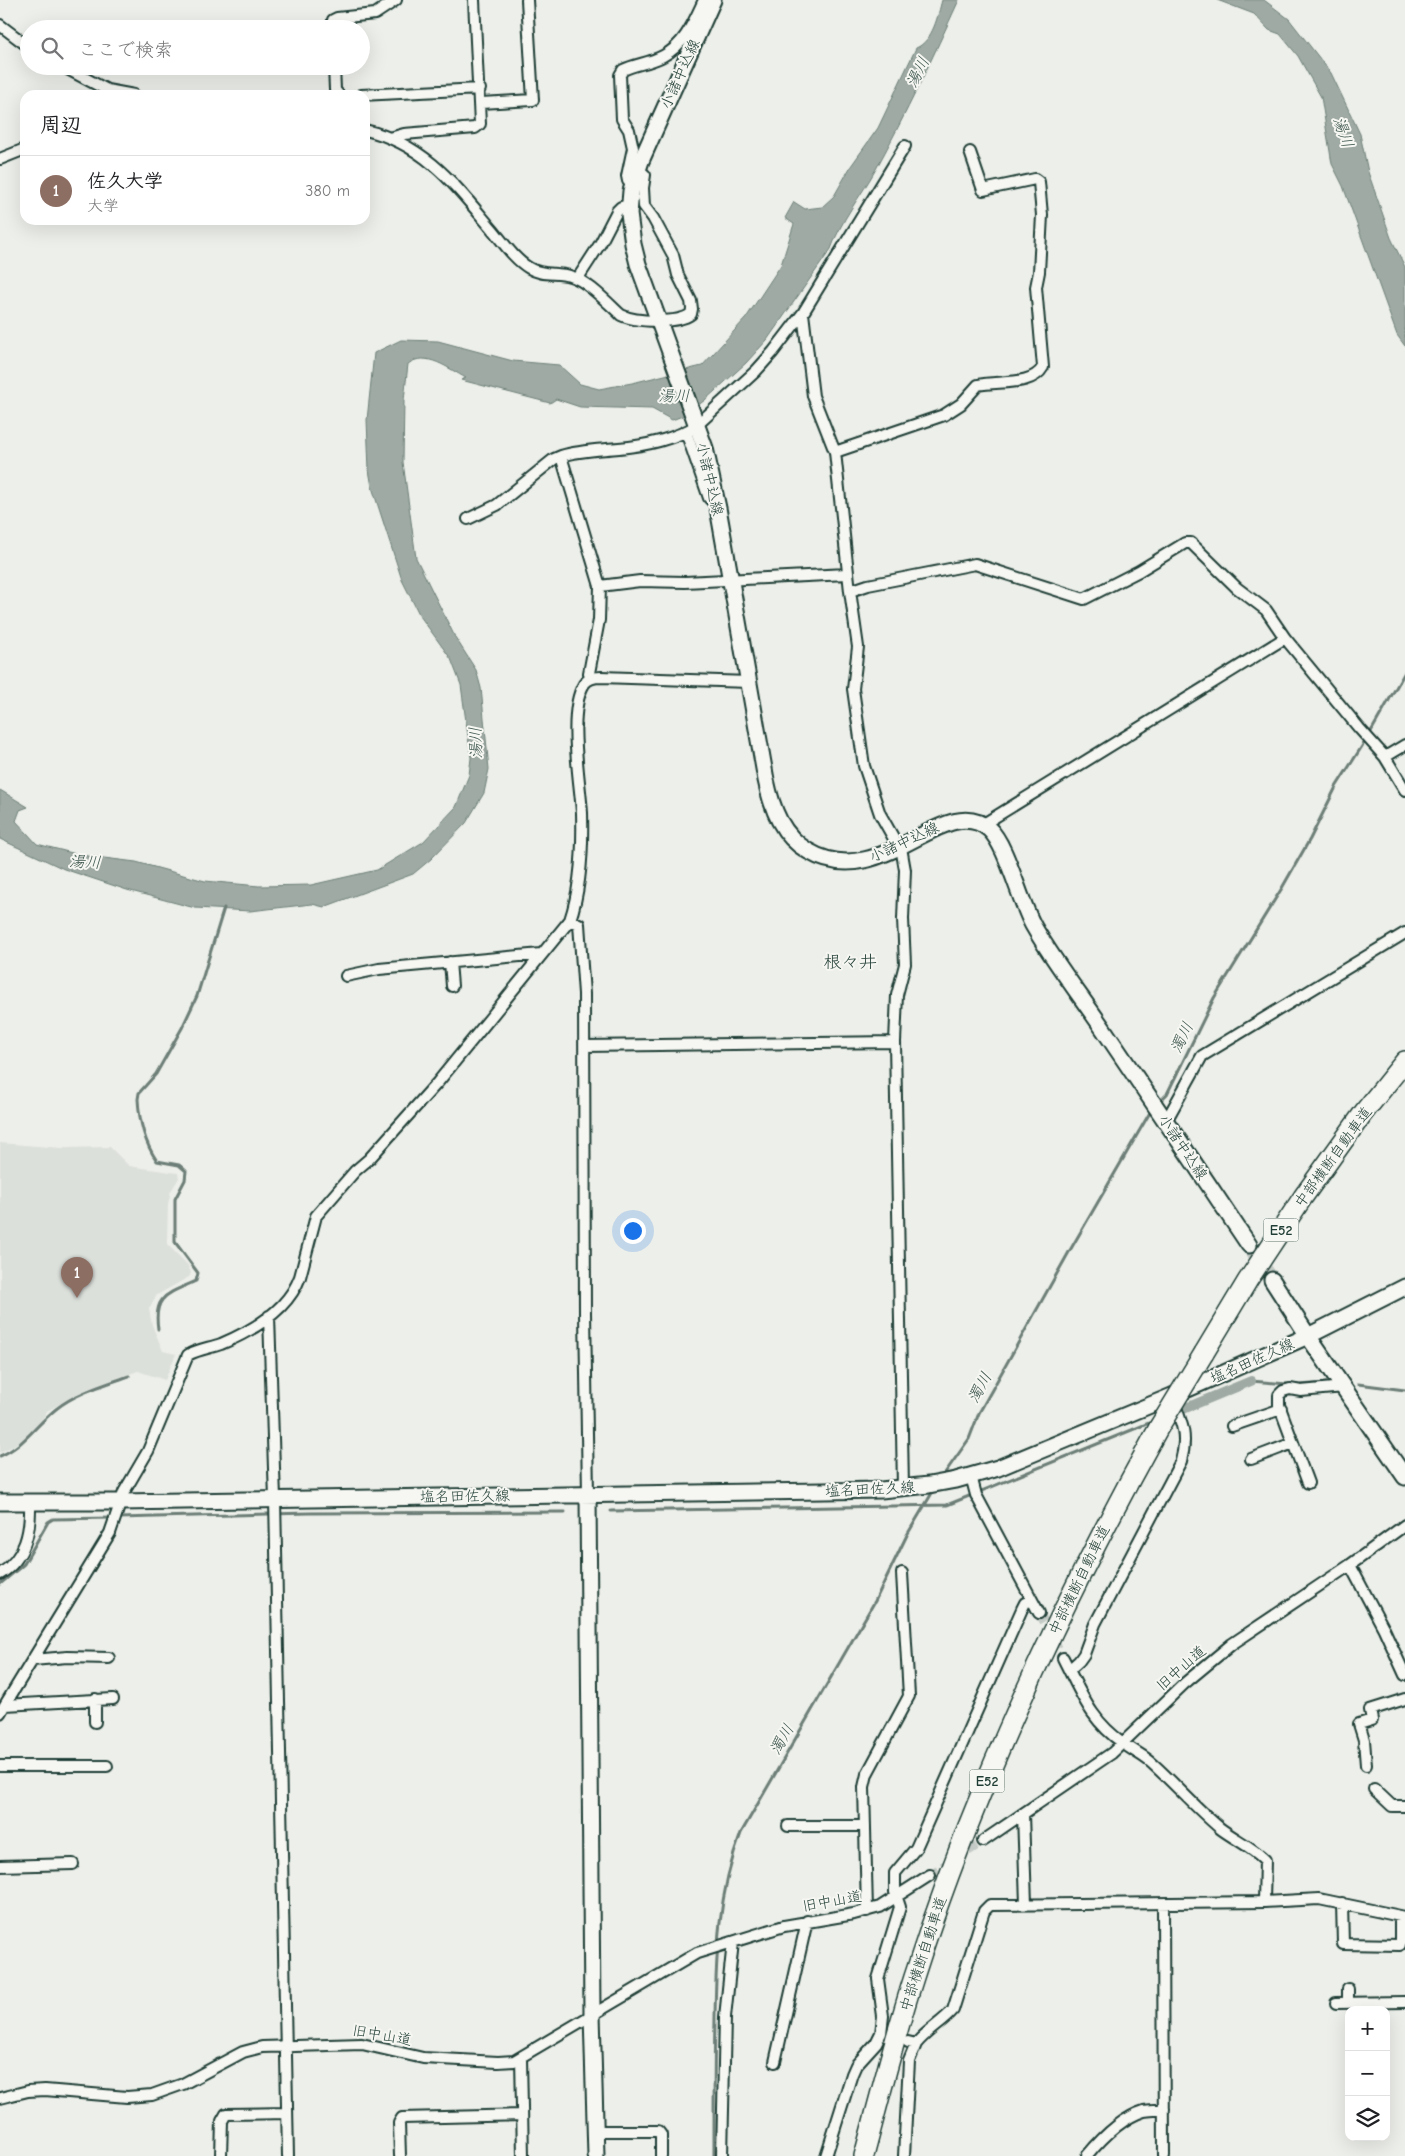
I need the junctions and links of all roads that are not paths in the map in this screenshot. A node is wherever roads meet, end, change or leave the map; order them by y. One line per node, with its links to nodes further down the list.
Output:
1 (396, 0): 6 (street)
2 (474, 0): 11 (street)
3 (527, 0): 15 (street)
4 (704, 0): 23 (street)
5 (713, 0): 22 (main road, 小諸中込線)
6 (333, 20)
7 (0, 25): 8 (street)
8 (20, 40)
9 (78, 75): 12 (street)
10 (334, 75): 13 (street)
11 (480, 89): 14 (street); 15 (street)
12 (109, 90)
13 (335, 90)
14 (370, 95)
15 (481, 103): 17 (street)
16 (370, 132): 17 (street)
17 (390, 138): 25 (street)
18 (905, 146): 26 (street)
19 (20, 151): 21 (street)
20 (970, 152): 29 (street)
21 (0, 159)
22 (638, 168): 23 (main road, 小諸中込線); 27 (street)
23 (634, 184): 24 (main road, 小諸中込線)
24 (629, 205): 25 (street); 27 (main road, 小諸中込線)
25 (578, 278): 27 (street)
26 (802, 312): 28 (street); 29 (street)
27 (661, 323): 28 (main road, 小諸中込線)
28 (693, 426): 30 (street); 33 (main road, 小諸中込線)
29 (835, 452): 32 (street)
30 (561, 456): 31 (street); 34 (street)
31 (468, 519)
32 (847, 574): 33 (street); 35 (street)
33 (730, 580): 34 (street); 38 (main road, 小諸中込線)
34 (600, 586): 37 (street)
35 (850, 591): 36 (street); 43 (street)
36 (1285, 638): 40 (street); 42 (street)
37 (590, 679): 38 (street); 44 (street)
38 (749, 682): 43 (main road, 小諸中込線)
39 (1405, 744): 40 (street)
40 (1385, 757): 41 (street)
41 (1405, 790)
42 (982, 825): 43 (main road, 小諸中込線); 57 (main road, 小諸中込線)
43 (900, 847): 50 (street)
44 (570, 920): 46 (street); 51 (street)
45 (1405, 933): 57 (street)
46 (541, 954): 47 (street); 61 (street)
47 (450, 962): 48 (street); 49 (street)
48 (346, 976)
49 (452, 986)
50 (895, 1042): 51 (street); 72 (street)
51 (585, 1046): 73 (street)
52 (1405, 1050): 56 (highway)
53 (1405, 1061): 55 (highway, 中部横断自動車道 / E52)
54 (1405, 1068): 55 (highway)
55 (1383, 1091): 56 (highway, 中部横断自動車道 / E52)
56 (1364, 1112): 141 (highway, 中部横断自動車道 / E52, bridge)
57 (1164, 1118): 58 (main road, 小諸中込線)
58 (1250, 1245)
59 (1272, 1280): 62 (main road)
60 (1405, 1287): 62 (main road, 塩名田佐久線)
61 (269, 1316): 76 (street); 77 (street)
62 (1308, 1336): 63 (main road); 64 (main road, 塩名田佐久線)
63 (1344, 1387): 65 (street); 69 (main road)
64 (1172, 1396): 71 (main road, 塩名田佐久線); 89 (street)
65 (1281, 1409): 66 (street); 67 (street)
66 (1232, 1426)
67 (1293, 1443): 68 (street); 70 (street)
68 (1251, 1459)
69 (1405, 1477)
70 (1308, 1484)
71 (973, 1487): 72 (main road, 塩名田佐久線); 82 (street)
72 (903, 1488): 73 (main road, 塩名田佐久線)
73 (588, 1494): 76 (main road, 塩名田佐久線); 124 (main road)
74 (0, 1502): 75 (main road, 塩名田佐久線)
75 (30, 1502): 77 (main road, 塩名田佐久線); 81 (street)
76 (276, 1510): 77 (main road, 塩名田佐久線); 125 (street)
77 (117, 1511): 87 (street)
78 (1405, 1524): 79 (street, 旧中山道)
79 (1350, 1565): 90 (street); 96 (street, 旧中山道)
80 (902, 1573): 105 (street)
81 (0, 1574)
82 (1032, 1600): 83 (street); 111 (street)
83 (1039, 1613)
84 (97, 1658): 85 (street); 87 (street); 88 (street)
85 (109, 1658)
86 (1063, 1658): 89 (street)
87 (33, 1660): 94 (street)
88 (98, 1669)
89 (1069, 1670): 96 (street)
90 (1405, 1675)
91 (95, 1699): 92 (street); 94 (street); 95 (street)
92 (112, 1699)
93 (1405, 1699): 97 (street)
94 (3, 1709)
95 (95, 1722)
96 (1123, 1744): 102 (street, 旧中山道); 112 (street)
97 (1366, 1765)
98 (0, 1766): 99 (street)
99 (107, 1766)
100 (1374, 1789): 101 (street)
101 (1405, 1806)
102 (1023, 1814): 107 (street, 旧中山道); 114 (street)
103 (788, 1826): 104 (street)
104 (801, 1826): 105 (street); 106 (street)
105 (865, 1826): 116 (street)
106 (801, 1838)
107 (983, 1841)
108 (73, 1864): 109 (street)
109 (0, 1866)
110 (930, 1876): 111 (street, 旧中山道)
111 (897, 1897): 116 (street, 旧中山道); 140 (street)
112 (1264, 1902): 113 (street); 115 (street)
113 (1342, 1903): 117 (street); 117 (street)
114 (1026, 1904): 115 (street); 142 (street)
115 (1163, 1904): 129 (street)
116 (867, 1911): 118 (street, 旧中山道)
117 (1403, 1916)
118 (807, 1921): 119 (street, 旧中山道); 127 (street)
119 (732, 1942): 124 (street, 旧中山道); 139 (street)
120 (1348, 1989): 121 (street)
121 (1348, 2002): 122 (street); 123 (street)
122 (1405, 2002)
123 (1336, 2003)
124 (592, 2014): 126 (street, 旧中山道); 132 (main road)
125 (286, 2046): 126 (street, 旧中山道); 128 (street, 旧中山道); 130 (street)
126 (521, 2058): 131 (street)
127 (775, 2062)
128 (0, 2098)
129 (1164, 2109): 143 (street); 144 (street)
130 (287, 2113): 133 (street); 134 (street)
131 (522, 2115): 135 (street); 136 (street)
132 (596, 2131): 137 (main road); 138 (street)
133 (222, 2156)
134 (288, 2156)
135 (400, 2156)
136 (523, 2156)
137 (596, 2156)
138 (662, 2156)
139 (722, 2156)
140 (826, 2156)
141 (864, 2156)
142 (904, 2156)
143 (1087, 2156)
144 (1164, 2156)

